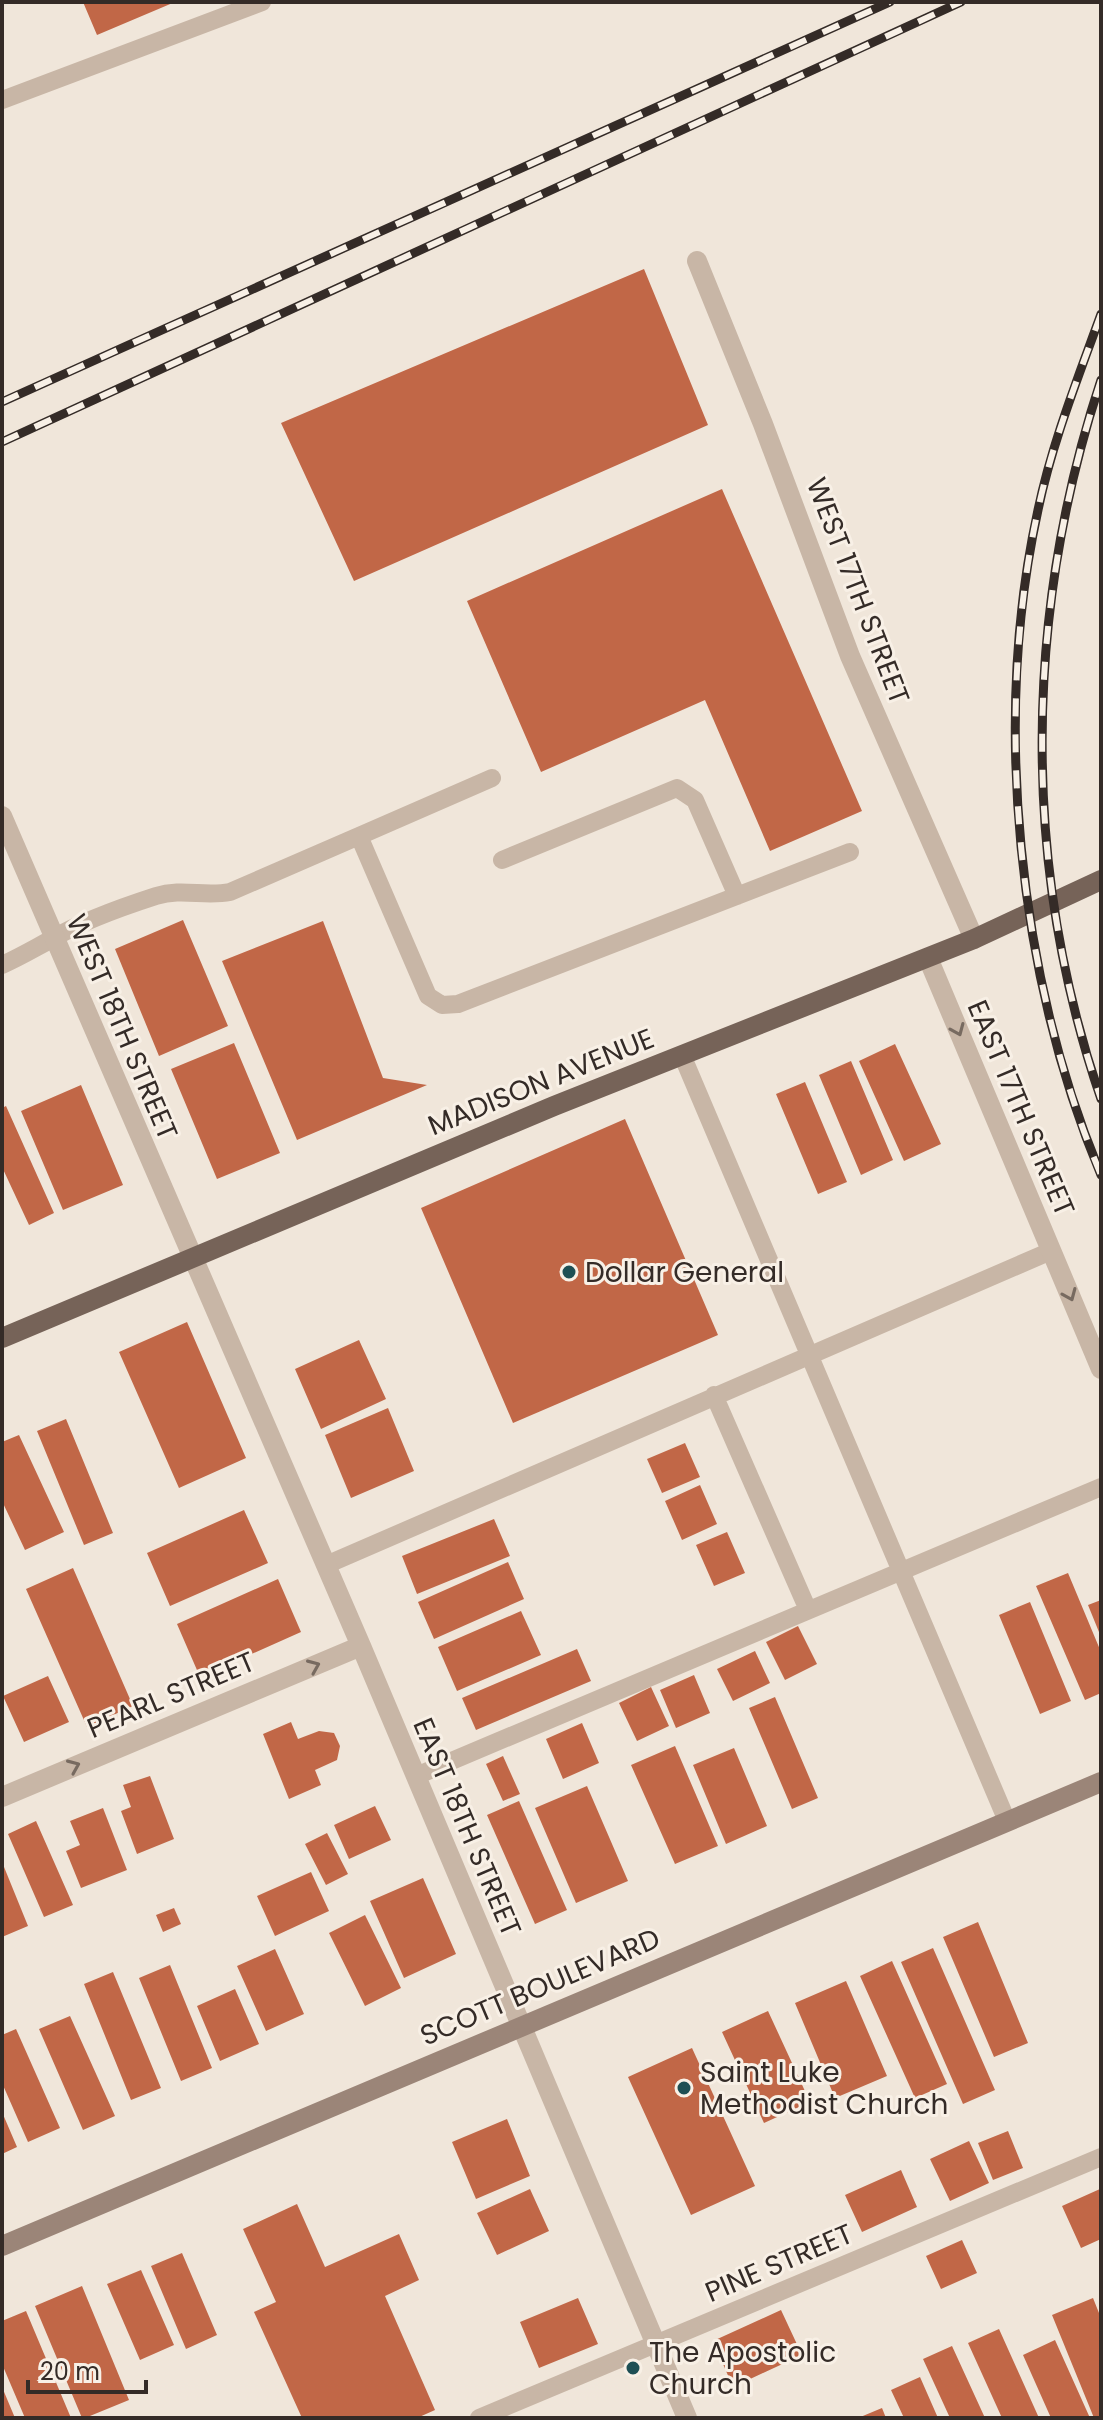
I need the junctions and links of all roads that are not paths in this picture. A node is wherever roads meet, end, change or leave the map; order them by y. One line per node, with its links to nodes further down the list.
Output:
1 (262, 2): 2 (lane)
2 (2, 100)
3 (697, 261): 12 (street, WEST 17TH STREET)
4 (492, 778): 6 (lane)
5 (2, 816): 11 (street, WEST 18TH STREET)
6 (359, 836): 10 (lane); 11 (lane)
7 (850, 852): 10 (lane)
8 (502, 860): 10 (lane)
9 (1101, 880): 12 (main road, MADISON AVENUE)
10 (737, 896)
11 (54, 937): 14 (lane); 17 (street, WEST 18TH STREET)
12 (974, 939): 13 (main road, MADISON AVENUE)
13 (928, 958): 15 (main road, MADISON AVENUE); 16 (street, EAST 17TH STREET, one-way to 16)
14 (2, 965)
15 (682, 1055): 17 (main road, MADISON AVENUE); 19 (lane)
16 (1051, 1251): 19 (lane); 20 (street, EAST 17TH STREET, one-way to 20)
17 (191, 1259): 18 (main road, MADISON AVENUE); 23 (street, EAST 18TH STREET)
18 (2, 1338)
19 (809, 1354): 21 (lane); 24 (lane)
20 (1101, 1369)
21 (714, 1395): 23 (lane); 25 (lane)
22 (1101, 1487): 24 (lane)
23 (326, 1565): 26 (street, EAST 18TH STREET)
24 (901, 1571): 25 (lane); 30 (lane)
25 (808, 1610): 27 (lane)
26 (361, 1646): 27 (street, EAST 18TH STREET); 29 (street, PEARL STREET, one-way to 26)
27 (416, 1776): 31 (street, EAST 18TH STREET)
28 (1101, 1782): 30 (main road, SCOTT BOULEVARD)
29 (2, 1797)
30 (1007, 1821): 31 (main road, SCOTT BOULEVARD)
31 (520, 2026): 33 (main road, SCOTT BOULEVARD); 34 (street, EAST 18TH STREET)
32 (1101, 2157): 34 (lane, PINE STREET)
33 (2, 2246)
34 (656, 2345): 35 (lane, PINE STREET); 36 (street, EAST 18TH STREET)
35 (479, 2418)
36 (687, 2418)

